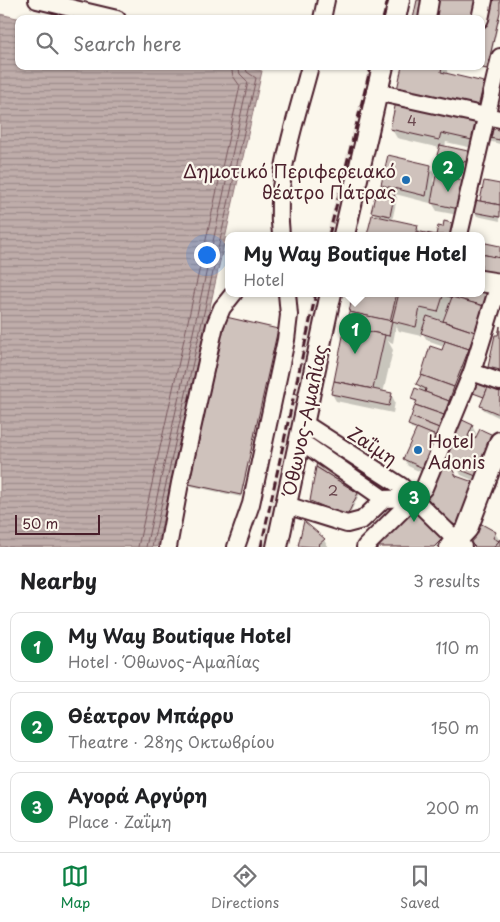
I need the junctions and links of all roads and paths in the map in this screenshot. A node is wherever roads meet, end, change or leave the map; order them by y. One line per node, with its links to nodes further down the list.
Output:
1 (37, 0): 6 (street)
2 (326, 0): 7 (street)
3 (399, 0): 8 (main road)
4 (430, 0): 9 (street)
5 (484, 0): 10 (street)
6 (100, 15)
7 (323, 15)
8 (396, 15)
9 (428, 15)
10 (481, 15)
11 (500, 57): 15 (street)
12 (309, 70): 16 (street)
13 (382, 70): 14 (main road)
14 (376, 92): 15 (street); 17 (main road)
15 (493, 117): 18 (street)
16 (279, 232)
17 (345, 232)
18 (460, 232)
19 (493, 283): 23 (street)
20 (231, 297): 32 (street)
21 (287, 297): 33 (street)
22 (330, 297): 25 (main road, Όθωνος-Αμαλίας)
23 (472, 372): 24 (street); 27 (street)
24 (500, 382)
25 (300, 437): 27 (street, Ζαΐμη); 28 (street); 29 (main road, Όθωνος-Αμαλίας)
26 (500, 442): 31 (main road)
27 (414, 498): 28 (street); 31 (street, Ζαΐμη); 34 (street)
28 (381, 501): 29 (street)
29 (286, 505): 30 (main road, Όθωνος-Αμαλίας)
30 (282, 544)
31 (456, 545)
32 (168, 547)
33 (236, 547)
34 (365, 547)

